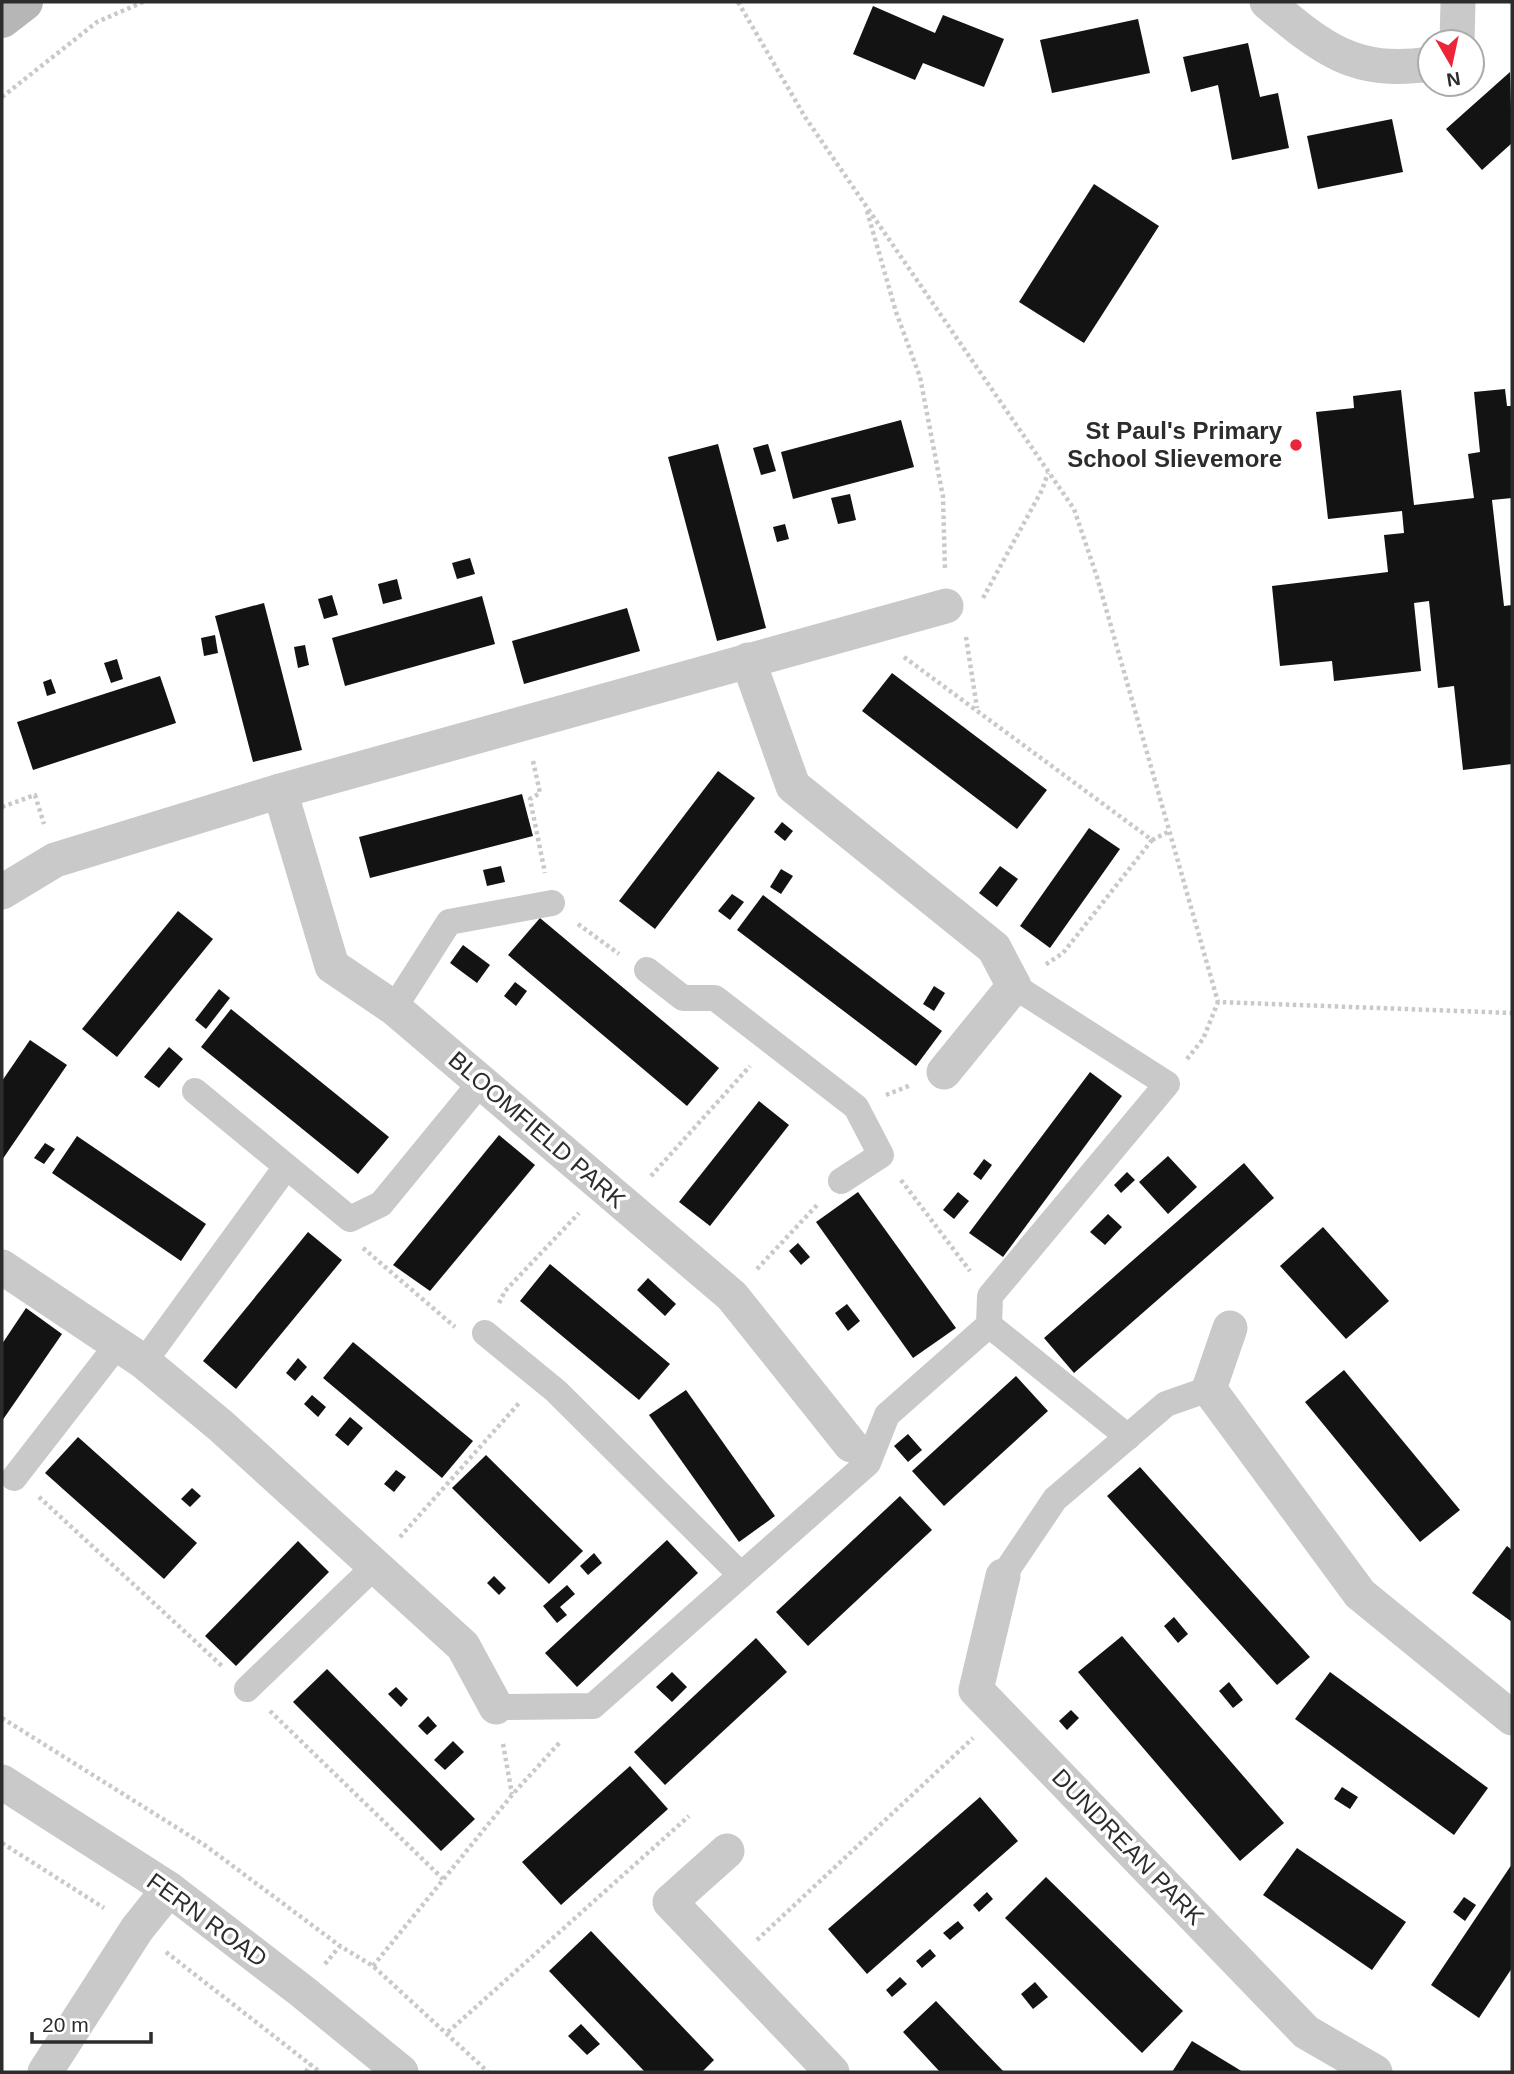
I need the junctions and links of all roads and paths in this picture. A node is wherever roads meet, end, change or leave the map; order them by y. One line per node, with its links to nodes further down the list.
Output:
1 (24, 2): 6 (main road)
2 (143, 2): 9 (path)
3 (738, 2): 10 (path)
4 (1267, 2): 8 (street)
5 (1458, 2): 7 (street)
6 (2, 19)
7 (1457, 28)
8 (1416, 66)
9 (2, 97)
10 (865, 207): 11 (path); 12 (path)
11 (1048, 472): 12 (path); 19 (path)
12 (955, 618): 13 (street); 15 (path)
13 (863, 628): 14 (street); 15 (path)
14 (748, 660): 16 (street); 25 (street)
15 (977, 708): 20 (path)
16 (524, 721): 17 (street); 23 (path)
17 (280, 791): 21 (street); 27 (street, BLOOMFIELD PARK)
18 (2, 807): 21 (path)
19 (1168, 832): 20 (path); 26 (path)
20 (1152, 840): 25 (path)
21 (55, 860): 22 (street)
22 (2, 892)
23 (552, 903): 24 (path); 27 (street)
24 (647, 970): 29 (street)
25 (1014, 986): 30 (street); 32 (street)
26 (1218, 1002): 28 (path); 32 (path)
27 (394, 1007): 31 (street, BLOOMFIELD PARK)
28 (1512, 1013)
29 (772, 1042): 34 (street); 38 (path)
30 (944, 1072): 34 (path)
31 (481, 1082): 38 (street, BLOOMFIELD PARK); 39 (street)
32 (1167, 1084): 42 (street)
33 (195, 1091): 36 (street)
34 (856, 1107): 35 (street)
35 (881, 1155): 37 (street); 42 (path)
36 (286, 1167): 39 (street); 46 (street)
37 (841, 1181): 41 (path)
38 (614, 1196): 41 (street, BLOOMFIELD PARK); 45 (path)
39 (350, 1219): 45 (path)
40 (2, 1266): 46 (street)
41 (732, 1296): 50 (street, BLOOMFIELD PARK)
42 (989, 1296): 43 (street)
43 (989, 1325): 49 (street); 50 (street)
44 (1230, 1328): 48 (street)
45 (485, 1333): 47 (street)
46 (131, 1353): 51 (street); 52 (street)
47 (541, 1378): 52 (path); 53 (street)
48 (1209, 1389): 49 (street); 60 (street)
49 (1128, 1437): 54 (street)
50 (860, 1454): 53 (street)
51 (14, 1478)
52 (376, 1565): 55 (street); 57 (street)
53 (741, 1576): 56 (street)
54 (1003, 1576): 58 (street, DUNDREAN PARK)
55 (247, 1689)
56 (593, 1706): 57 (street); 62 (path)
57 (496, 1707): 62 (path)
58 (1000, 1714): 66 (path); 75 (street, DUNDREAN PARK)
59 (2, 1718): 67 (path)
60 (1512, 1718)
61 (2, 1782): 65 (street, FERN ROAD)
62 (512, 1795): 67 (path)
63 (689, 1815): 68 (path)
64 (727, 1850): 66 (street)
65 (169, 1889): 70 (street); 72 (street, FERN ROAD)
66 (731, 1964): 74 (street)
67 (373, 1966): 68 (path)
68 (448, 2032): 73 (path)
69 (311, 2064): 71 (path)
70 (45, 2072)
71 (306, 2072)
72 (401, 2072)
73 (488, 2072)
74 (832, 2072)
75 (1375, 2072)

